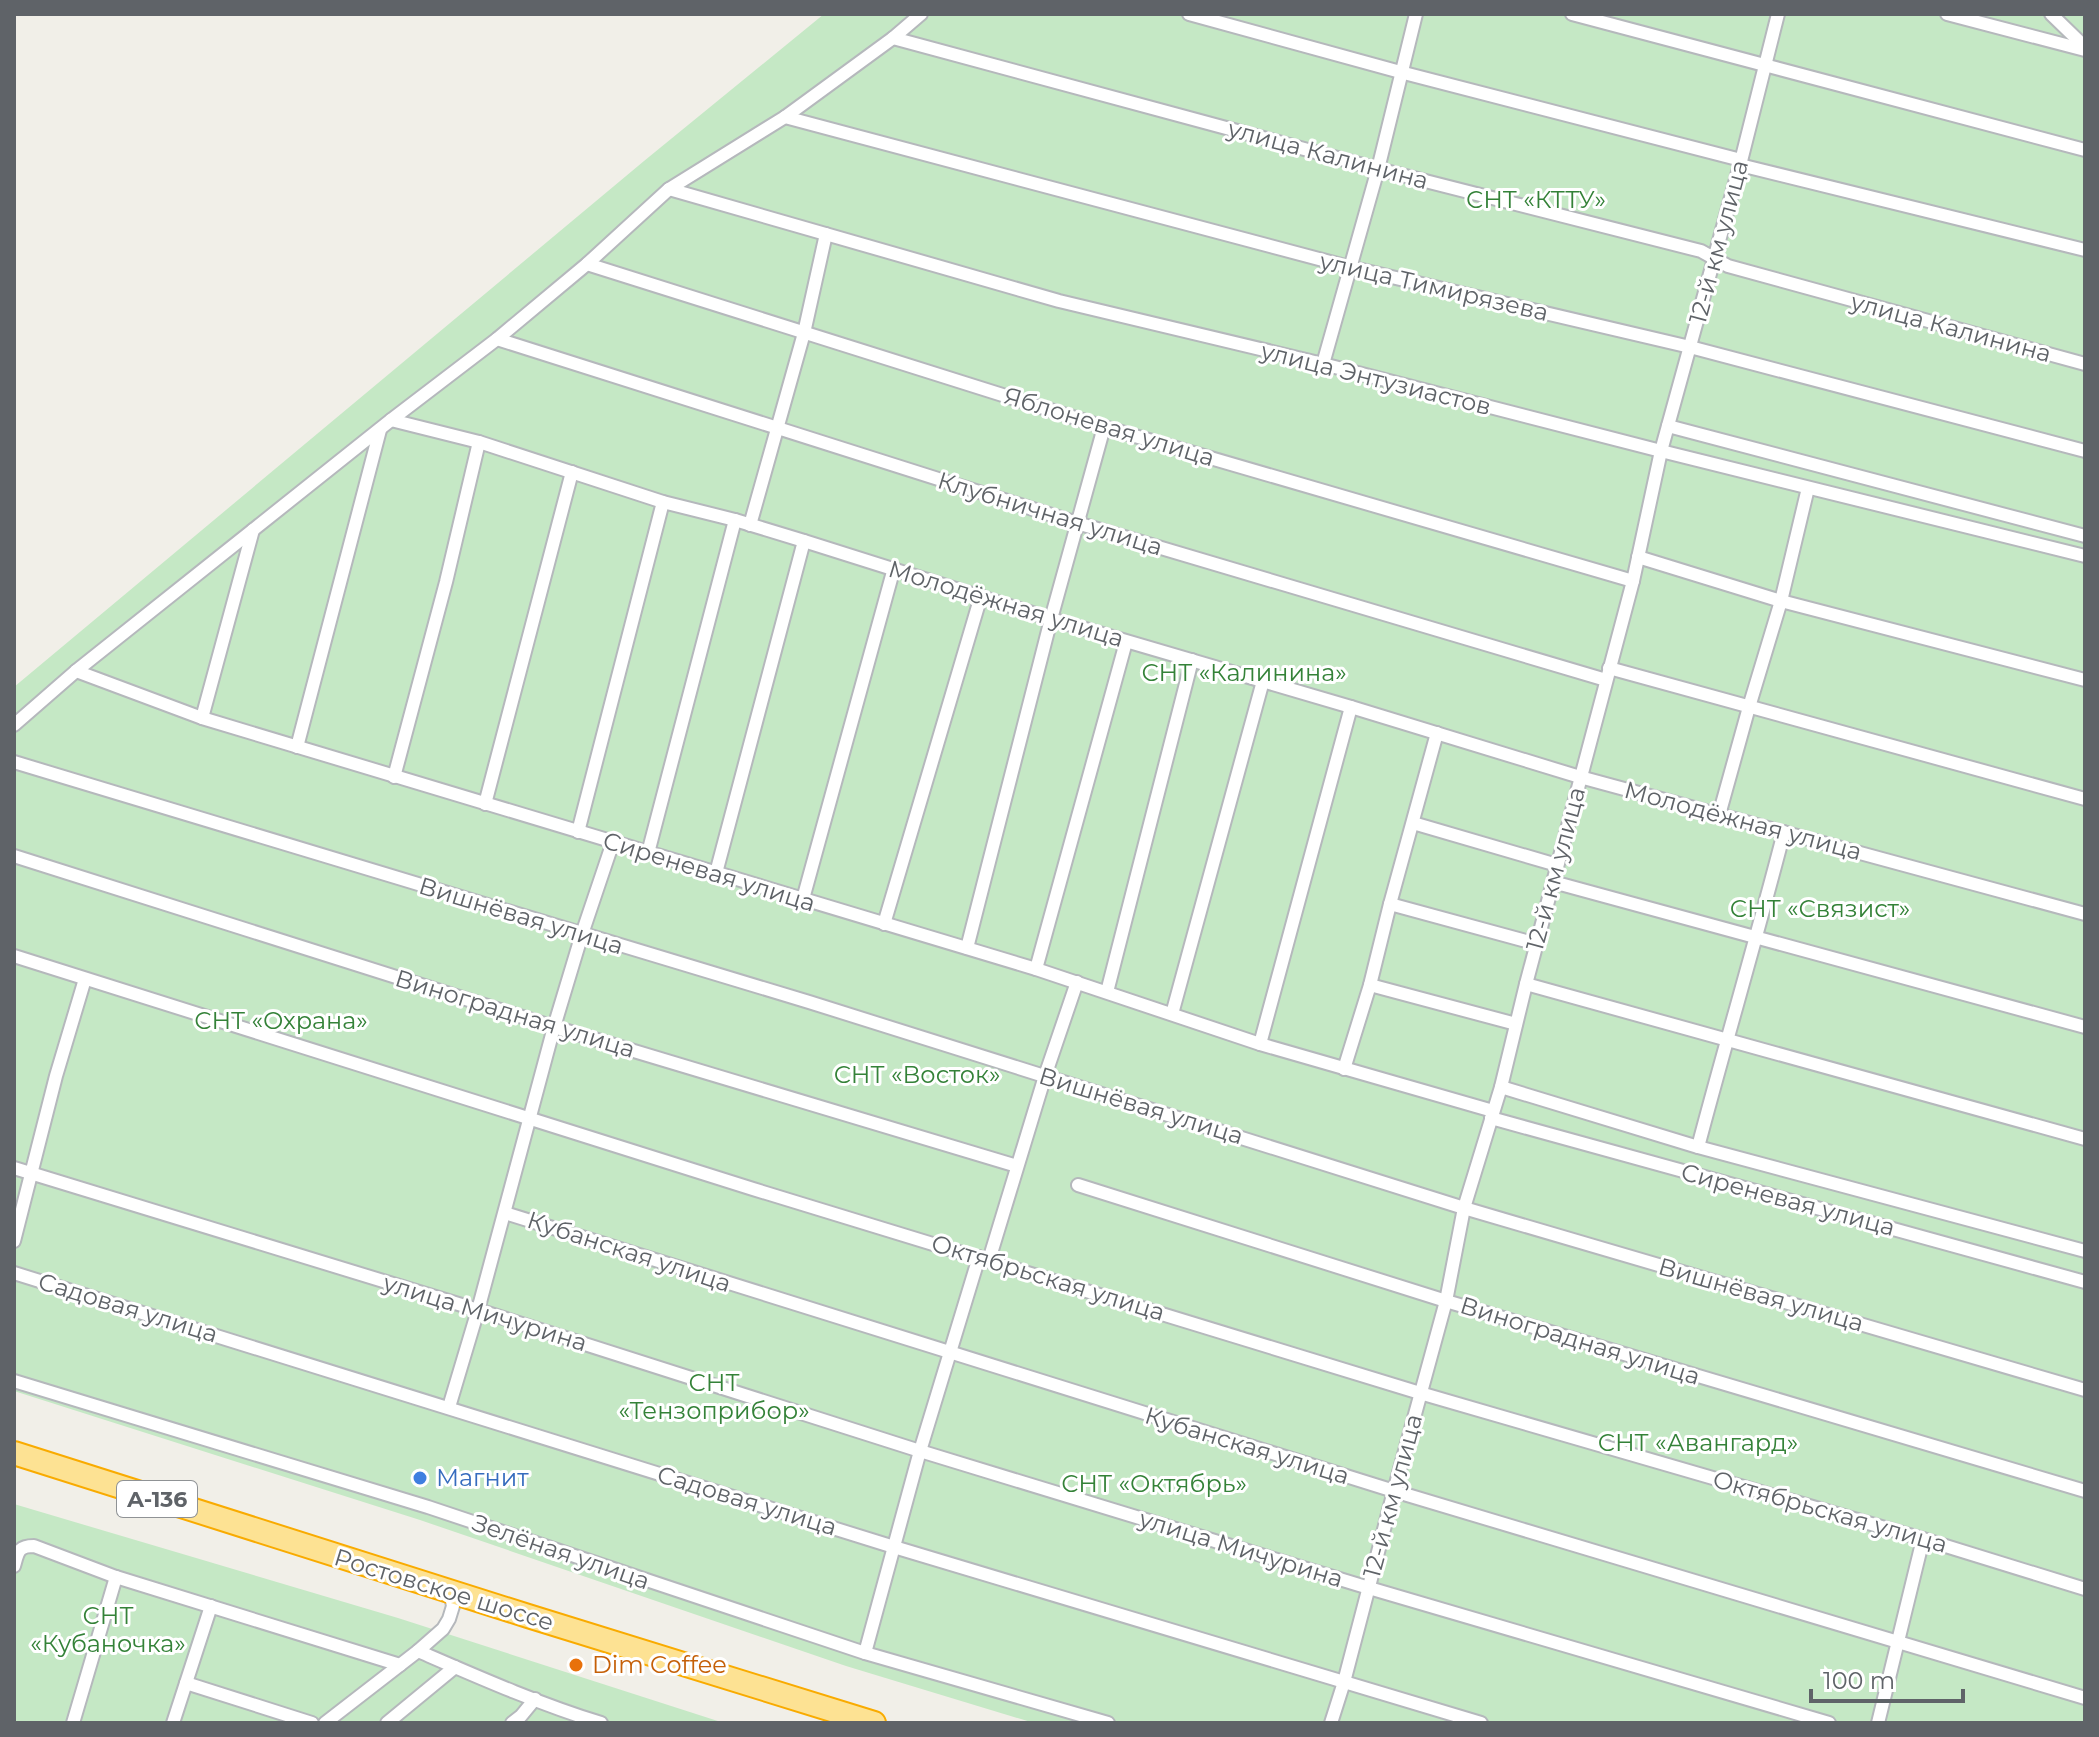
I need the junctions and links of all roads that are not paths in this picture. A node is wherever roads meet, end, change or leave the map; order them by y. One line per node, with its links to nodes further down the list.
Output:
1 (921, 14): 8 (street)
2 (1189, 14): 11 (street)
3 (1416, 14): 11 (street)
4 (1572, 14): 10 (street)
5 (1778, 14): 10 (street, 12-й км улица)
6 (1947, 14): 9 (street)
7 (2051, 14): 9 (street)
8 (893, 38): 12 (street); 15 (street, улица Калинина)
9 (2085, 48)
10 (1764, 66): 13 (street); 14 (street, 12-й км улица)
11 (1401, 72): 14 (street); 15 (street)
12 (785, 117): 16 (street); 21 (street, улица Тимирязева)
13 (2085, 150)
14 (1741, 162): 18 (street); 19 (street, 12-й км улица)
15 (1378, 169): 19 (street, улица Калинина); 21 (street)
16 (669, 189): 17 (street, улица Энтузиастов); 20 (street)
17 (826, 234): 22 (street); 25 (street, улица Энтузиастов)
18 (2085, 250)
19 (1714, 258): 24 (street, 12-й км улица); 26 (street, улица Калинина)
20 (587, 264): 22 (street, Яблоневая улица); 23 (street)
21 (1349, 267): 24 (street, улица Тимирязева); 25 (street)
22 (804, 333): 29 (street, Яблоневая улица); 30 (street)
23 (497, 339): 27 (street); 30 (street, Клубничная улица)
24 (1690, 347): 28 (street, 12-й км улица); 34 (street, улица Тимирязева)
25 (1323, 364): 33 (street, улица Энтузиастов)
26 (2085, 364)
27 (391, 420): 31 (street); 32 (street, Молодёжная улица)
28 (1668, 426): 33 (street, 12-й км улица); 42 (street)
29 (1104, 427): 39 (street); 47 (street, Яблоневая улица)
30 (776, 429): 39 (street, Клубничная улица); 40 (street)
31 (380, 430): 41 (street); 62 (street)
32 (479, 442): 35 (street, Молодёжная улица); 64 (street)
33 (1661, 451): 36 (street, улица Энтузиастов); 45 (street, 12-й км улица)
34 (2085, 451)
35 (572, 472): 37 (street, Молодёжная улица); 67 (street)
36 (1808, 488): 44 (street, улица Энтузиастов); 49 (street)
37 (663, 502): 38 (street, Молодёжная улица); 70 (street)
38 (735, 520): 40 (street, Молодёжная улица); 73 (street)
39 (1077, 523): 50 (street); 54 (street, Клубничная улица)
40 (750, 525): 43 (street, Молодёжная улица)
41 (253, 530): 53 (street); 59 (street)
42 (2085, 536)
43 (804, 541): 46 (street, Молодёжная улица); 76 (street)
44 (2085, 556)
45 (1638, 557): 47 (street, 12-й км улица); 49 (street)
46 (894, 568): 48 (street, Молодёжная улица); 78 (street)
47 (1633, 581): 54 (street, 12-й км улица)
48 (981, 596): 50 (street, Молодёжная улица); 81 (street)
49 (1781, 601): 55 (street); 58 (street)
50 (1051, 619): 51 (street, Молодёжная улица); 85 (street)
51 (1126, 642): 52 (street, Молодёжная улица); 87 (street)
52 (1192, 660): 56 (street, Молодёжная улица); 92 (street)
53 (76, 671): 59 (street, Сиреневая улица); 60 (street)
54 (1607, 674): 58 (street, Клубничная улица); 65 (street, 12-й км улица)
55 (2085, 680)
56 (1263, 681): 57 (street, Молодёжная улица); 93 (street)
57 (1351, 707): 61 (street, Молодёжная улица); 98 (street)
58 (1749, 707): 66 (street, Клубничная улица); 68 (street)
59 (202, 718): 62 (street, Сиреневая улица)
60 (14, 725)
61 (1437, 733): 65 (street, Молодёжная улица); 69 (street)
62 (297, 747): 64 (street, Сиреневая улица)
63 (14, 762): 82 (street, Вишнёвая улица)
64 (394, 777): 67 (street, Сиреневая улица)
65 (1580, 777): 68 (street, Молодёжная улица); 75 (street, 12-й км улица)
66 (2085, 799)
67 (485, 804): 70 (street, Сиреневая улица)
68 (1719, 815): 71 (street, Молодёжная улица)
69 (1413, 823): 75 (street); 79 (street)
70 (578, 832): 72 (street, Сиреневая улица)
71 (1784, 832): 80 (street, Молодёжная улица); 83 (street)
72 (613, 842): 73 (street, Сиреневая улица); 82 (street)
73 (648, 853): 76 (street, Сиреневая улица)
74 (14, 856): 95 (street, Виноградная улица)
75 (1557, 865): 77 (street, 12-й км улица)
76 (716, 873): 78 (street, Сиреневая улица)
77 (1553, 882): 83 (street); 84 (street, 12-й км улица)
78 (803, 899): 81 (street, Сиреневая улица)
79 (1390, 904): 84 (street); 91 (street)
80 (2085, 914)
81 (884, 924): 85 (street, Сиреневая улица)
82 (582, 934): 95 (street); 100 (street, Вишнёвая улица)
83 (1756, 938): 96 (street); 97 (street)
84 (1537, 944): 90 (street, 12-й км улица)
85 (967, 948): 87 (street, Сиреневая улица)
86 (14, 956): 88 (street, Октябрьская улица)
87 (1036, 969): 89 (street, Сиреневая улица)
88 (85, 979): 103 (street, Октябрьская улица); 108 (street)
89 (1077, 982): 92 (street, Сиреневая улица); 100 (street)
90 (1526, 984): 94 (street, 12-й км улица); 97 (street)
91 (1370, 985): 94 (street); 99 (street)
92 (1107, 992): 93 (street, Сиреневая улица)
93 (1172, 1014): 98 (street, Сиреневая улица)
94 (1516, 1024): 101 (street, 12-й км улица)
95 (554, 1027): 103 (street); 106 (street, Виноградная улица)
96 (2085, 1027)
97 (1726, 1040): 104 (street); 105 (street)
98 (1260, 1044): 99 (street, Сиреневая улица)
99 (1344, 1069): 102 (street, Сиреневая улица)
100 (1045, 1076): 106 (street); 110 (street, Вишнёвая улица)
101 (1501, 1087): 102 (street, 12-й км улица); 105 (street)
102 (1492, 1115): 110 (street, 12-й км улица); 116 (street, Сиреневая улица)
103 (530, 1117): 111 (street); 114 (street, Октябрьская улица)
104 (2085, 1139)
105 (1698, 1147): 113 (street)
106 (1017, 1166): 114 (street)
107 (14, 1168): 108 (street, улица Мичурина)
108 (31, 1174): 112 (street); 118 (street, улица Мичурина)
109 (1078, 1185): 117 (street, Виноградная улица)
110 (1464, 1208): 117 (street, 12-й км улица); 121 (street, Вишнёвая улица)
111 (505, 1213): 118 (street); 119 (street, Кубанская улица)
112 (14, 1241)
113 (2085, 1251)
114 (984, 1258): 119 (street); 122 (street, Октябрьская улица)
115 (14, 1273): 123 (street, Садовая улица)
116 (2085, 1282)
117 (1446, 1301): 122 (street, 12-й км улица); 128 (street, Виноградная улица)
118 (478, 1310): 123 (street); 124 (street, улица Мичурина)
119 (951, 1354): 124 (street); 127 (street, Кубанская улица)
120 (14, 1381): 139 (street, Зелёная улица)
121 (2085, 1390)
122 (1420, 1393): 127 (street, 12-й км улица); 129 (street, Октябрьская улица)
123 (449, 1407): 130 (street, Садовая улица)
124 (920, 1451): 130 (street); 133 (street, улица Мичурина)
125 (14, 1453): 135 (highway, Ростовское шоссе / А-136)
126 (14, 1466): 135 (highway, Ростовское шоссе / А-136)
127 (1394, 1491): 133 (street, 12-й км улица); 137 (street, Кубанская улица)
128 (2085, 1491)
129 (1923, 1539): 134 (street, Октябрьская улица); 137 (street)
130 (894, 1547): 139 (street); 142 (street, Садовая улица)
131 (14, 1566): 132 (street)
132 (116, 1577): 136 (street); 146 (street)
133 (1369, 1588): 142 (street, 12-й км улица); 158 (street, улица Мичурина)
134 (2085, 1589)
135 (452, 1599): 138 (street); 153 (highway, Ростовское шоссе / А-136); 154 (highway, Ростовское шоссе / А-136)
136 (211, 1606): 140 (street); 143 (street)
137 (1899, 1643): 144 (street, Кубанская улица); 159 (street)
138 (418, 1651): 140 (street); 141 (street)
139 (865, 1653): 155 (street, Зелёная улица)
140 (400, 1665): 149 (street)
141 (455, 1667): 145 (street); 150 (street)
142 (1344, 1682): 156 (street, 12-й км улица); 157 (street, Садовая улица)
143 (186, 1683): 147 (street); 148 (street)
144 (2085, 1698)
145 (535, 1699): 151 (street); 152 (street)
146 (73, 1723)
147 (173, 1723)
148 (312, 1723)
149 (325, 1723)
150 (387, 1723)
151 (512, 1723)
152 (600, 1723)
153 (833, 1723)
154 (874, 1723)
155 (1108, 1723)
156 (1331, 1723)
157 (1481, 1723)
158 (1829, 1723)
159 (1878, 1723)

